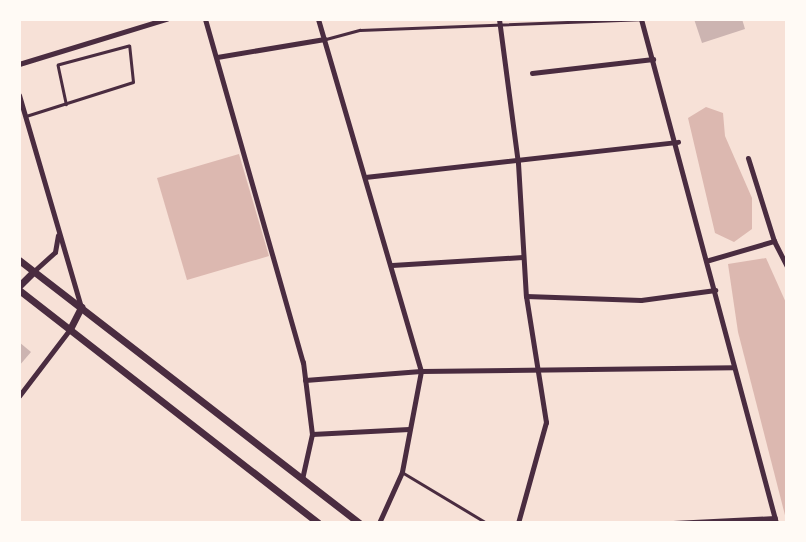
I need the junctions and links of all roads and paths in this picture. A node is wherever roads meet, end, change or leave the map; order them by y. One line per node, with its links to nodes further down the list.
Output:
1 (166, 19): 10 (street)
2 (205, 19): 8 (street)
3 (318, 19): 7 (street)
4 (499, 19): 6 (street)
5 (640, 19): 6 (lane); 9 (street)
6 (499, 28): 7 (lane); 17 (street)
7 (324, 39): 8 (street); 18 (street)
8 (217, 57): 35 (street)
9 (653, 59): 11 (street); 15 (street)
10 (19, 64)
11 (532, 73)
12 (19, 95): 14 (street)
13 (66, 104): 13 (lane); 14 (lane)
14 (26, 116): 19 (street)
15 (678, 142): 17 (street); 23 (street)
16 (748, 158): 20 (street)
17 (519, 163): 18 (street); 21 (street)
18 (365, 177): 24 (street)
19 (57, 225): 26 (street); 30 (street)
20 (775, 241): 23 (street); 25 (street)
21 (523, 257): 24 (street); 29 (street)
22 (19, 260): 26 (main road)
23 (709, 260): 28 (street)
24 (392, 265): 34 (street)
25 (787, 266)
26 (34, 271): 27 (main road); 30 (main road)
27 (19, 288): 31 (main road)
28 (715, 290): 29 (street); 32 (street)
29 (526, 296): 33 (street)
30 (81, 307): 31 (main road); 40 (main road)
31 (70, 329): 36 (street); 42 (main road)
32 (734, 366): 33 (street); 41 (street)
33 (538, 369): 34 (street); 46 (street)
34 (421, 371): 35 (street); 37 (street)
35 (305, 380): 38 (street)
36 (19, 396)
37 (410, 429): 38 (street); 39 (street)
38 (312, 433): 40 (street)
39 (402, 472): 44 (street); 45 (lane)
40 (302, 482): 43 (main road)
41 (776, 520): 47 (street)
42 (318, 523)
43 (359, 523)
44 (379, 523)
45 (487, 523)
46 (518, 523)
47 (673, 523)

